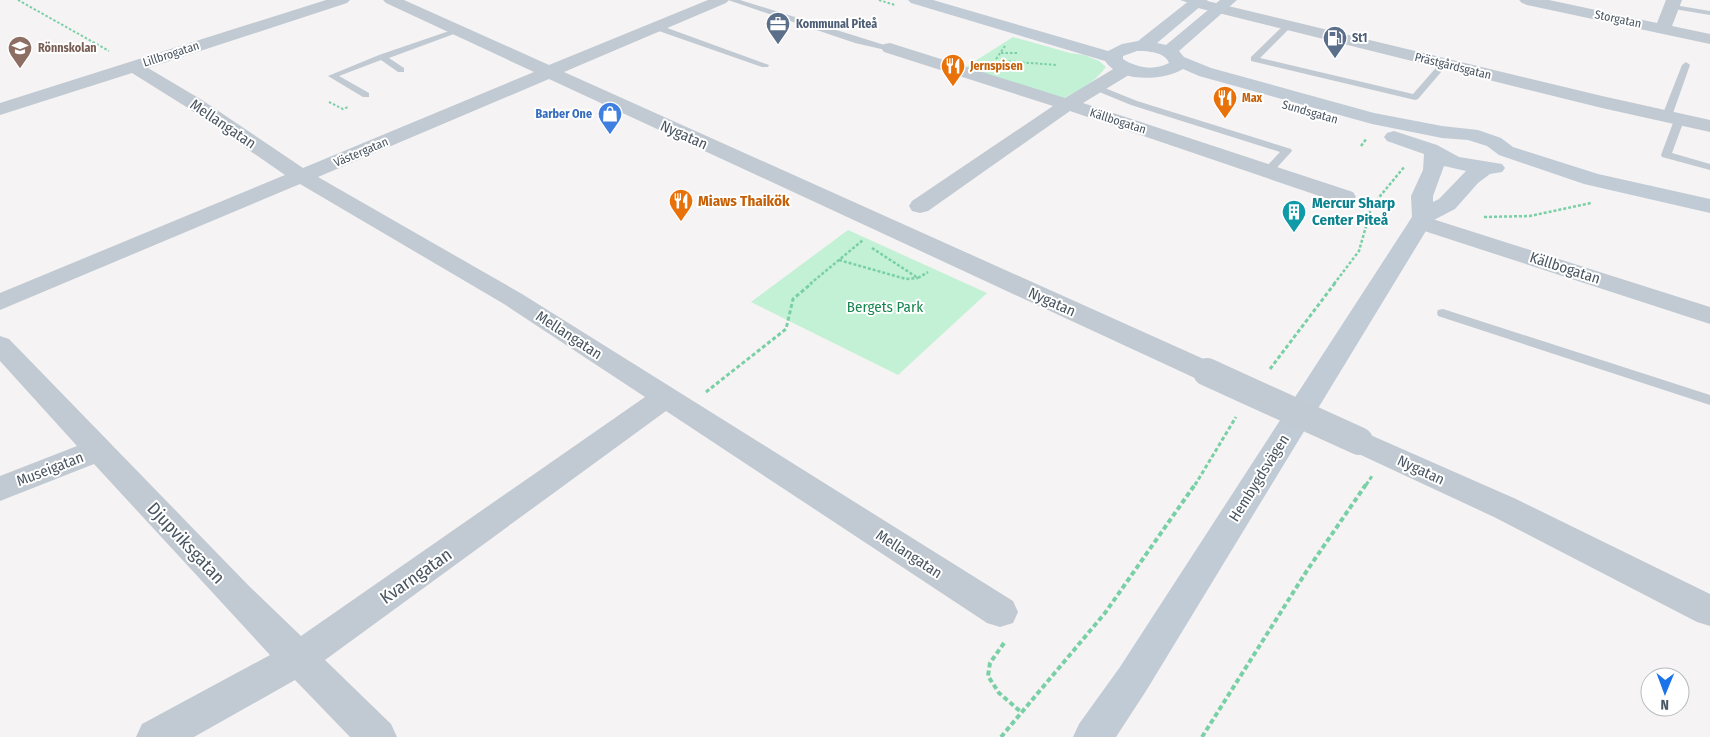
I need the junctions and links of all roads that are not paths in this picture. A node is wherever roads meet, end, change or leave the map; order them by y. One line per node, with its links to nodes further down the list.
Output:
1 (342, 0): 24 (street, Lillbrogatan)
2 (391, 0): 15 (street, Nygatan)
3 (721, 0): 13 (street, Västergatan)
4 (732, 0): 18 (lane)
5 (916, 0): 21 (main road, Sundsgatan)
6 (954, 0): 17 (main road, Sundsgatan)
7 (1527, 0): 14 (street, Storgatan)
8 (1193, 1): 10 (street, Prästgårdsgatan); 17 (main road)
9 (1672, 3): 11 (lane); 14 (street)
10 (1224, 4): 12 (street, Prästgårdsgatan); 19 (main road)
11 (1710, 14)
12 (1288, 26): 22 (street, Prästgårdsgatan); 22 (lane)
13 (656, 27): 23 (lane); 27 (street, Västergatan)
14 (1663, 29): 16 (street, Storgatan)
15 (458, 31): 20 (lane); 27 (street, Nygatan)
16 (1710, 39)
17 (1136, 46): 19 (main road, Sundsgatan); 21 (main road)
18 (890, 48): 31 (street, Källbogatan)
19 (1173, 56): 28 (main road); 35 (main road, Sundsgatan)
20 (382, 57): 26 (lane); 30 (lane)
21 (1120, 63): 28 (main road, Sundsgatan); 29 (street)
22 (1444, 64): 33 (street, Prästgårdsgatan)
23 (765, 65)
24 (133, 66): 32 (street, Lillbrogatan); 40 (street, Mellangatan)
25 (1686, 66): 33 (lane)
26 (401, 70)
27 (549, 73): 40 (street, Västergatan); 53 (street, Nygatan, bridge)
28 (1159, 73): 36 (main road, Sundsgatan)
29 (1095, 87): 31 (street); 39 (lane)
30 (366, 95)
31 (1068, 104): 39 (street, Källbogatan); 42 (street)
32 (0, 109)
33 (1673, 120): 34 (street, Prästgårdsgatan); 38 (lane)
34 (1710, 126)
35 (1442, 132): 36 (main road); 37 (main road, Sundsgatan)
36 (1432, 152): 37 (main road, Sundsgatan); 44 (main road)
37 (1495, 162): 43 (main road, Sundsgatan); 44 (main road, Hembygdsvägen)
38 (1710, 167)
39 (1268, 170): 41 (street, Källbogatan)
40 (301, 176): 45 (street, Västergatan); 50 (street, Mellangatan)
41 (1345, 197)
42 (920, 206)
43 (1710, 206)
44 (1421, 219): 47 (street, Källbogatan); 58 (main road, Hembygdsvägen)
45 (0, 302)
46 (1444, 313): 49 (lane)
47 (1710, 316)
48 (0, 345): 51 (street, Djupviksgatan)
49 (1710, 400)
50 (675, 403): 54 (street, Mellangatan); 55 (street, Kvarngatan)
51 (99, 450): 52 (street, Museigatan); 55 (street, Djupviksgatan)
52 (0, 489)
53 (1710, 611)
54 (1000, 612)
55 (299, 658): 56 (street, Kvarngatan); 57 (street, Djupviksgatan)
56 (156, 737)
57 (377, 737)
58 (1094, 737)

